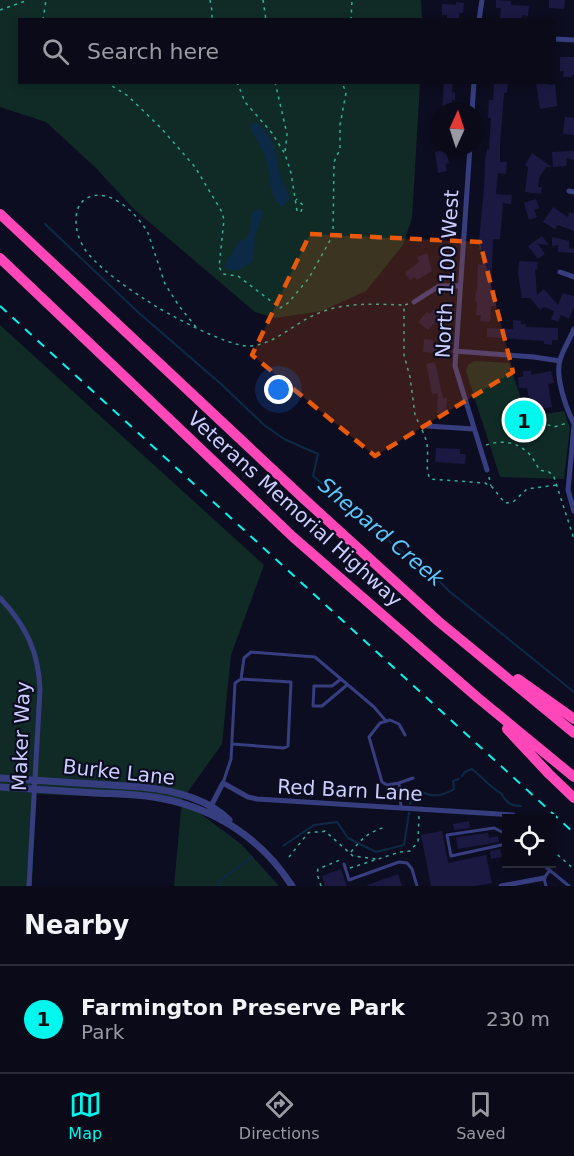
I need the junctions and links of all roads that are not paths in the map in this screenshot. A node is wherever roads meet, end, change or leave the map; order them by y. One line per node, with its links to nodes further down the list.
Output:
1 (482, 0): 2 (street)
2 (479, 18)
3 (556, 39): 4 (street)
4 (574, 40)
5 (474, 84): 6 (street)
6 (473, 102)
7 (469, 156): 12 (street, North 1100 West)
8 (0, 214): 23 (highway, Veterans Memorial Highway)
9 (0, 258): 27 (highway, Veterans Memorial Highway)
10 (560, 272): 11 (street)
11 (574, 277)
12 (460, 286): 13 (street); 15 (street, North 1100 West)
13 (414, 302)
14 (574, 329): 16 (street)
15 (455, 351): 16 (street); 19 (street, North 1100 West)
16 (560, 361): 17 (street)
17 (574, 425): 21 (street)
18 (427, 426): 19 (street)
19 (474, 429): 20 (street, North 1100 West)
20 (487, 470)
21 (574, 511)
22 (0, 598): 36 (street, Maker Way)
23 (438, 621): 28 (highway); 30 (highway, Veterans Memorial Highway)
24 (241, 679): 25 (lane); 32 (lane); 32 (lane)
25 (341, 680): 26 (lane); 26 (lane)
26 (347, 686): 29 (lane)
27 (478, 698): 33 (highway, Veterans Memorial Highway); 41 (highway)
28 (574, 719)
29 (386, 721): 31 (lane); 38 (lane)
30 (574, 733)
31 (405, 735)
32 (232, 744): 37 (lane)
33 (574, 777)
34 (0, 778): 36 (street, Burke Lane)
35 (413, 778): 38 (lane)
36 (35, 780): 40 (street, Maker Way); 43 (street, Burke Lane)
37 (223, 783): 42 (street, Red Barn Lane); 43 (street)
38 (399, 783): 42 (lane)
39 (0, 787): 40 (street, Burke Lane)
40 (34, 789): 43 (street, Burke Lane); 51 (street, Maker Way)
41 (574, 798)
42 (401, 808): 44 (street, Red Barn Lane)
43 (209, 809): 52 (street, Burke Lane)
44 (502, 814)
45 (502, 832): 46 (lane)
46 (502, 845)
47 (344, 864): 53 (lane)
48 (547, 868): 49 (lane)
49 (550, 870): 50 (lane); 56 (lane)
50 (544, 878): 54 (street); 55 (lane)
51 (29, 886)
52 (292, 886)
53 (417, 886)
54 (503, 886)
55 (546, 886)
56 (569, 886)

